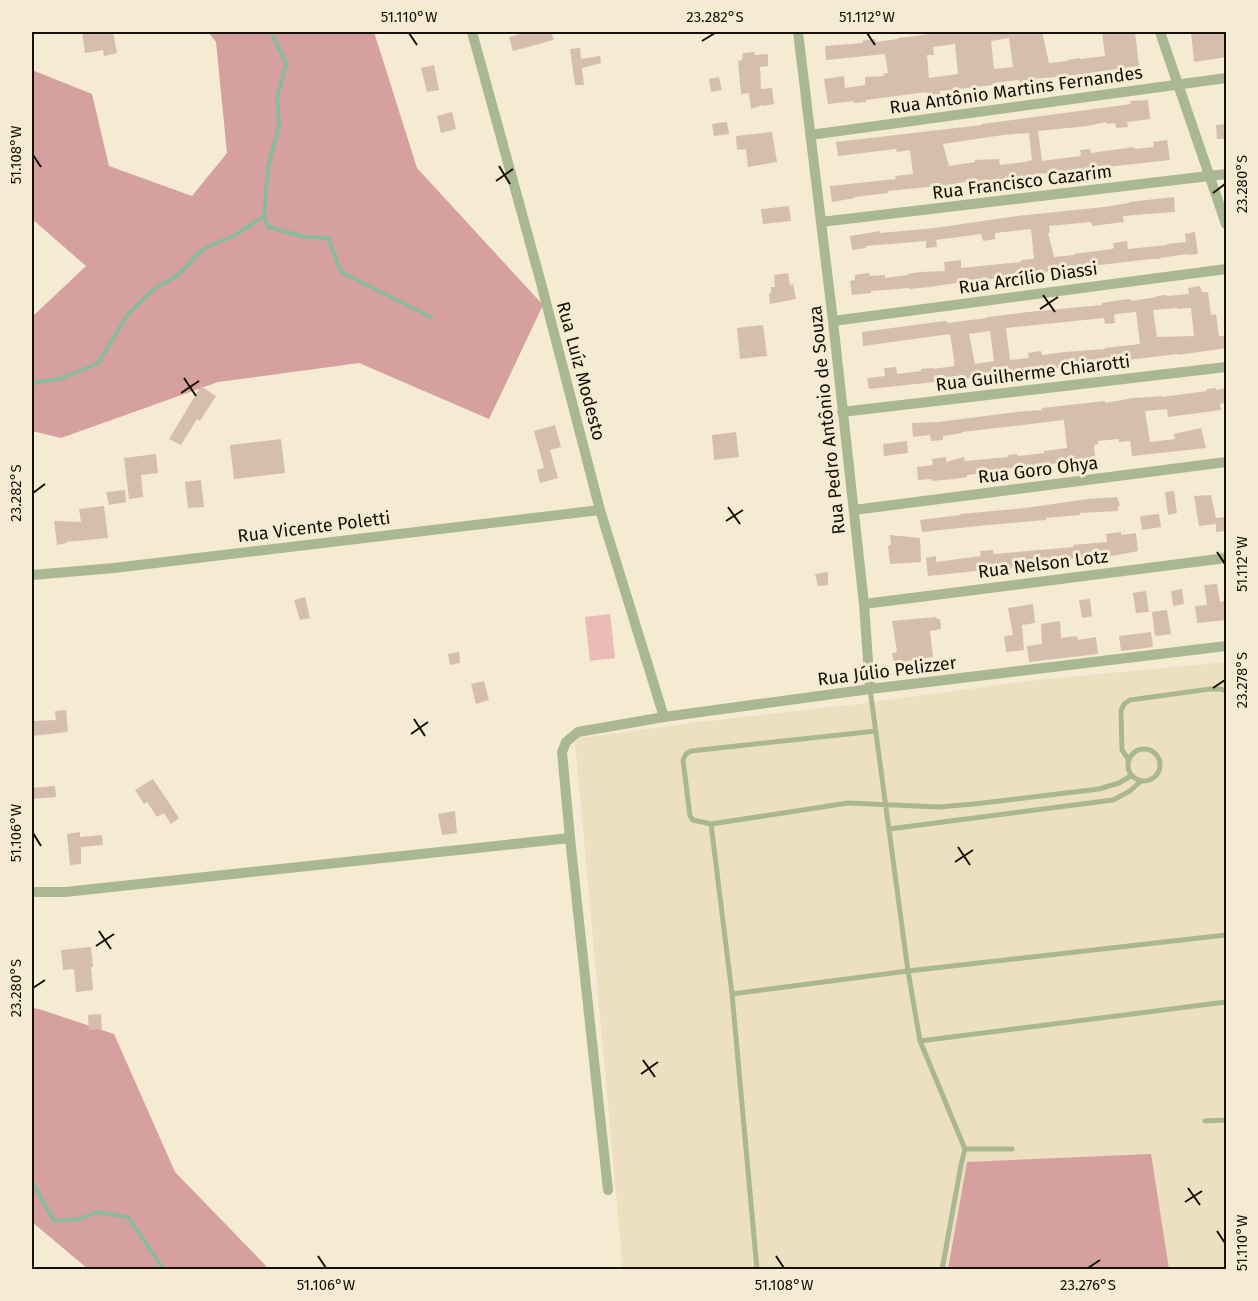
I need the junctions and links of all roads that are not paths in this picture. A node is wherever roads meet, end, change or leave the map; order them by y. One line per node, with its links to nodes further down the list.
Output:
1 (472, 32): 17 (street, Rua Luíz Modesto)
2 (798, 32): 3 (street); 7 (street, Rua Pedro Antônio de Souza)
3 (804, 32)
4 (1160, 32): 6 (street)
5 (1227, 78): 6 (street, Rua Antônio Martins Fernandes)
6 (1178, 84): 7 (street, Rua Antônio Martins Fernandes); 9 (street)
7 (810, 135): 10 (street, Rua Pedro Antônio de Souza)
8 (1227, 174): 9 (street, Rua Francisco Cazarim)
9 (1211, 176): 10 (street, Rua Francisco Cazarim); 11 (street)
10 (821, 222): 13 (street, Rua Pedro Antônio de Souza)
11 (1227, 224)
12 (1227, 269): 13 (street, Rua Arcílio Diassi)
13 (833, 321): 15 (street, Rua Pedro Antônio de Souza)
14 (1227, 367): 15 (street, Rua Guilherme Chiarotti)
15 (843, 412): 18 (street, Rua Pedro Antônio de Souza)
16 (1227, 462): 18 (street, Rua Goro Ohya)
17 (600, 510): 20 (street, Rua Vicente Poletti); 25 (street, Rua Luíz Modesto)
18 (854, 510): 21 (street, Rua Pedro Antônio de Souza)
19 (1227, 558): 21 (street, Rua Nelson Lotz)
20 (32, 575)
21 (864, 604): 23 (street, Rua Pedro Antônio de Souza)
22 (1227, 646): 23 (street, Rua Júlio Pelizzer)
23 (870, 688): 25 (street, Rua Júlio Pelizzer); 26 (lane, Rua Pedro Antônio de Souza)
24 (1227, 691): 27 (lane)
25 (664, 717): 33 (street, Rua Júlio Pelizzer)
26 (876, 731): 30 (lane, Rua Pedro Antônio de Souza); 31 (lane)
27 (1129, 760): 28 (lane); 29 (lane)
28 (1131, 776): 29 (lane); 30 (lane)
29 (1141, 781): 32 (lane)
30 (885, 805): 31 (lane); 32 (lane, Rua Pedro Antônio de Souza)
31 (711, 824): 37 (lane)
32 (889, 829): 36 (lane, Rua Pedro Antônio de Souza)
33 (570, 838): 34 (street); 44 (street)
34 (32, 892)
35 (1227, 934): 36 (lane)
36 (908, 971): 37 (lane); 39 (lane, Rua Pedro Antônio de Souza)
37 (732, 994): 45 (lane)
38 (1227, 1002): 39 (lane)
39 (920, 1041): 42 (lane, Rua Pedro Antônio de Souza)
40 (1227, 1120): 41 (lane)
41 (1204, 1121)
42 (965, 1149): 43 (lane); 46 (lane)
43 (1012, 1149)
44 (608, 1190)
45 (757, 1269)
46 (942, 1269)

